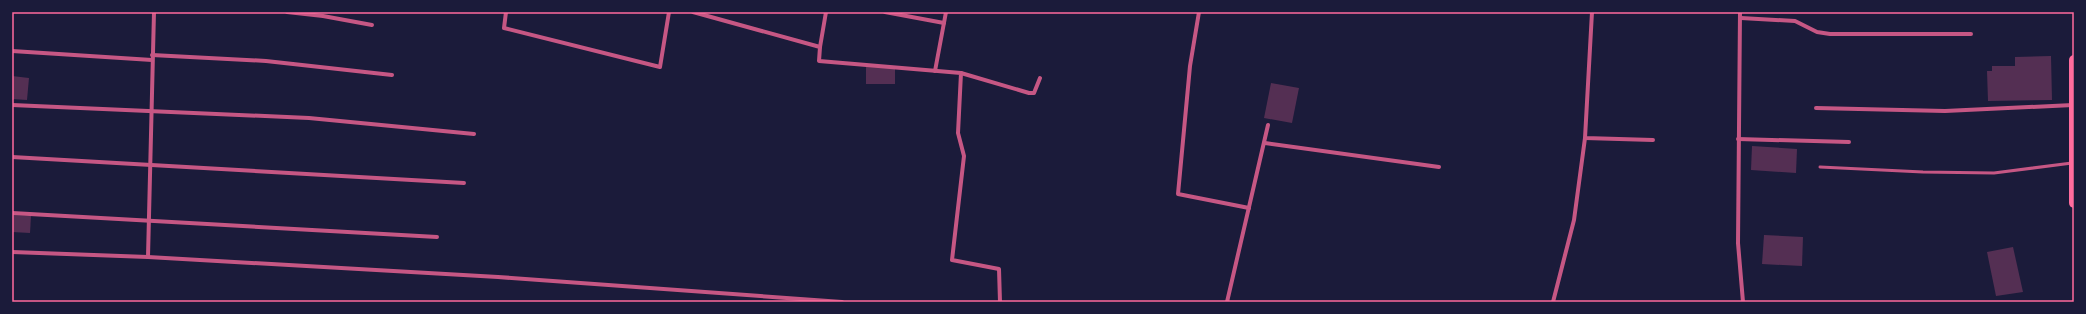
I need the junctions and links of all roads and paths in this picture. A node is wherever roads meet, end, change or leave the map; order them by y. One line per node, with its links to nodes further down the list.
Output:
1 (154, 12): 18 (street)
2 (287, 12): 14 (street)
3 (506, 12): 4 (street)
4 (669, 12)
5 (693, 12): 16 (street)
6 (826, 12): 16 (street)
7 (885, 12): 13 (street)
8 (946, 12): 13 (street)
9 (1199, 12): 42 (street)
10 (1592, 12): 30 (street)
11 (1740, 12): 12 (street)
12 (1740, 18): 15 (street); 31 (street)
13 (944, 23): 20 (street)
14 (372, 25)
15 (1971, 34)
16 (820, 47): 20 (street)
17 (12, 51): 18 (street)
18 (152, 58): 22 (street); 27 (street)
19 (2074, 60): 25 (main road)
20 (935, 71): 21 (street)
21 (961, 73): 23 (street); 49 (street)
22 (392, 75)
23 (1040, 78)
24 (12, 105): 27 (street)
25 (2073, 105): 26 (street); 36 (main road)
26 (1816, 108)
27 (151, 111): 29 (street); 37 (street)
28 (1268, 125): 34 (street)
29 (474, 134)
30 (1585, 138): 32 (street); 51 (street)
31 (1738, 139): 33 (street); 52 (street)
32 (1653, 140)
33 (1849, 142)
34 (1265, 143): 38 (street); 42 (street)
35 (12, 157): 37 (street)
36 (2073, 163): 39 (lane); 41 (main road)
37 (149, 165): 40 (street); 44 (street)
38 (1439, 167)
39 (1820, 167)
40 (464, 183)
41 (2074, 203)
42 (1249, 208): 50 (street)
43 (12, 213): 44 (street)
44 (147, 220): 45 (street); 47 (street)
45 (437, 236)
46 (12, 252): 47 (street)
47 (148, 257): 48 (street)
48 (842, 302)
49 (1000, 302)
50 (1227, 302)
51 (1553, 302)
52 (1743, 302)

